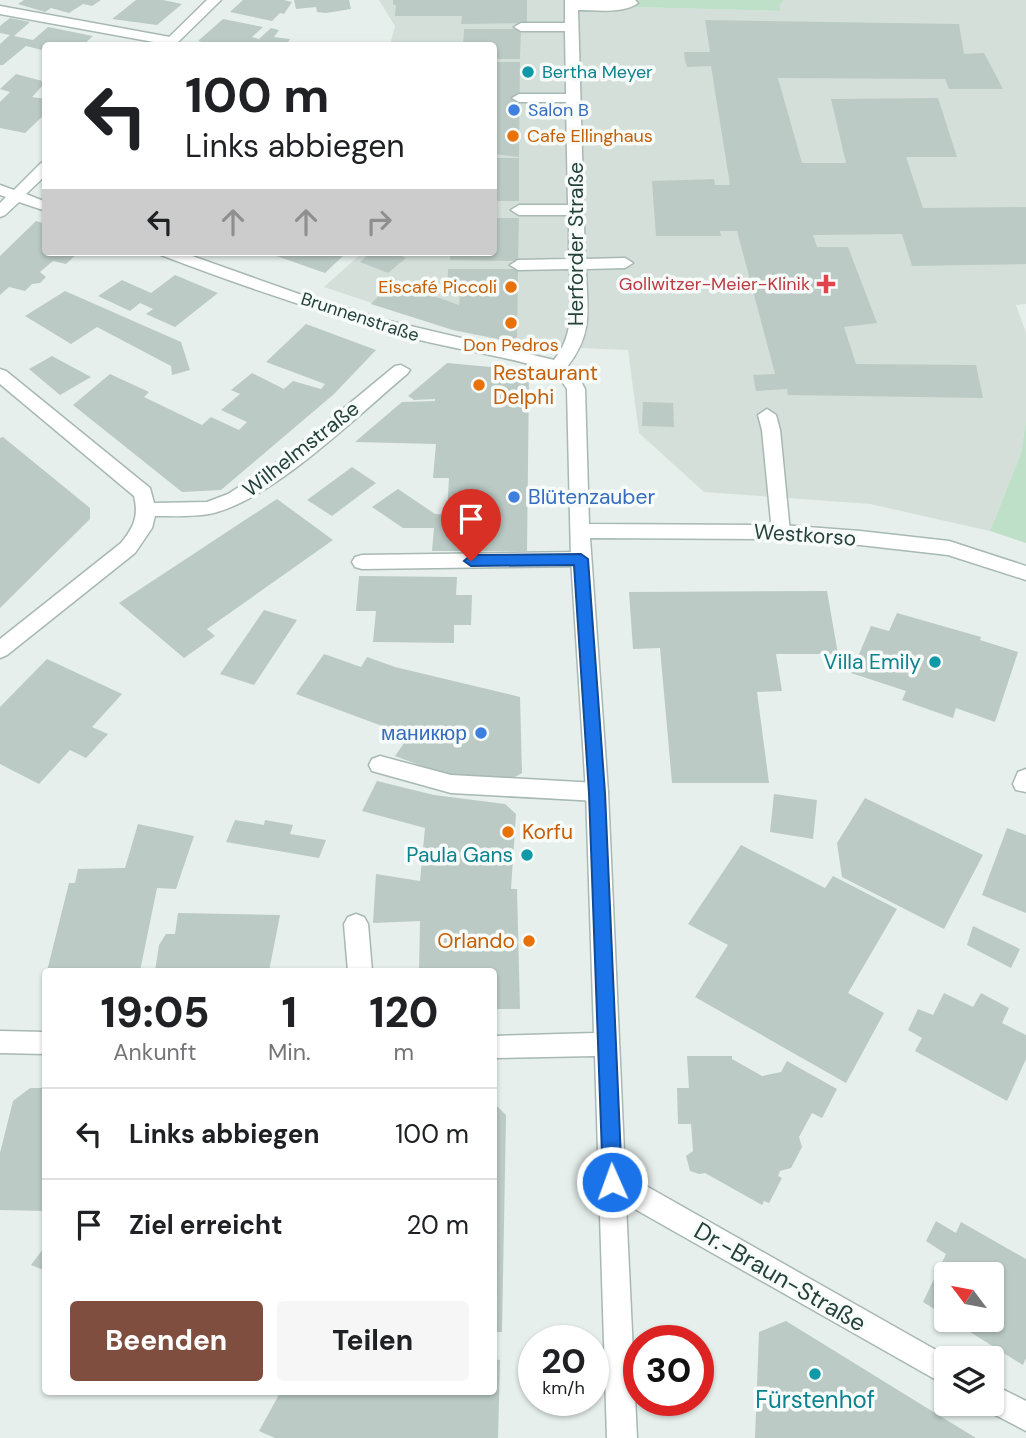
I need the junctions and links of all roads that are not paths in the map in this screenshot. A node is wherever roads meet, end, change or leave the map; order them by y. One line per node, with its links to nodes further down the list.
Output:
1 (215, 0): 8 (street)
2 (571, 3): 3 (street); 6 (street, Herforder Straße)
3 (628, 9)
4 (0, 10): 7 (street)
5 (521, 27): 6 (street)
6 (572, 27): 10 (street, Herforder Straße)
7 (163, 42)
8 (169, 42)
9 (519, 98): 10 (street)
10 (574, 98): 16 (street, Herforder Straße)
11 (42, 170): 13 (street)
12 (0, 190): 13 (street)
13 (16, 196): 14 (street); 17 (street)
14 (42, 206)
15 (519, 209): 16 (street)
16 (577, 210): 20 (street, Herforder Straße)
17 (0, 212)
18 (179, 256): 22 (street, Brunnenstraße)
19 (625, 263): 20 (street)
20 (577, 264): 21 (street); 22 (street, Herforder Straße)
21 (518, 265)
22 (556, 368): 27 (street)
23 (401, 370): 26 (street, Wilhelmstraße)
24 (0, 375): 26 (street)
25 (767, 415): 28 (street)
26 (147, 510): 32 (street)
27 (580, 531): 28 (street, Westkorso); 29 (street)
28 (780, 532): 31 (street, Westkorso)
29 (581, 559): 30 (street); 34 (street)
30 (362, 562)
31 (1026, 573)
32 (0, 650)
33 (380, 765): 34 (street)
34 (597, 793): 39 (street)
35 (356, 924): 36 (street)
36 (360, 968)
37 (0, 1042): 38 (street)
38 (42, 1043)
39 (607, 1044): 40 (street); 41 (street)
40 (497, 1047)
41 (612, 1182): 42 (street, Dr.-Braun-Straße); 45 (street)
42 (934, 1365)
43 (1004, 1405): 44 (street)
44 (1026, 1417)
45 (622, 1438)

